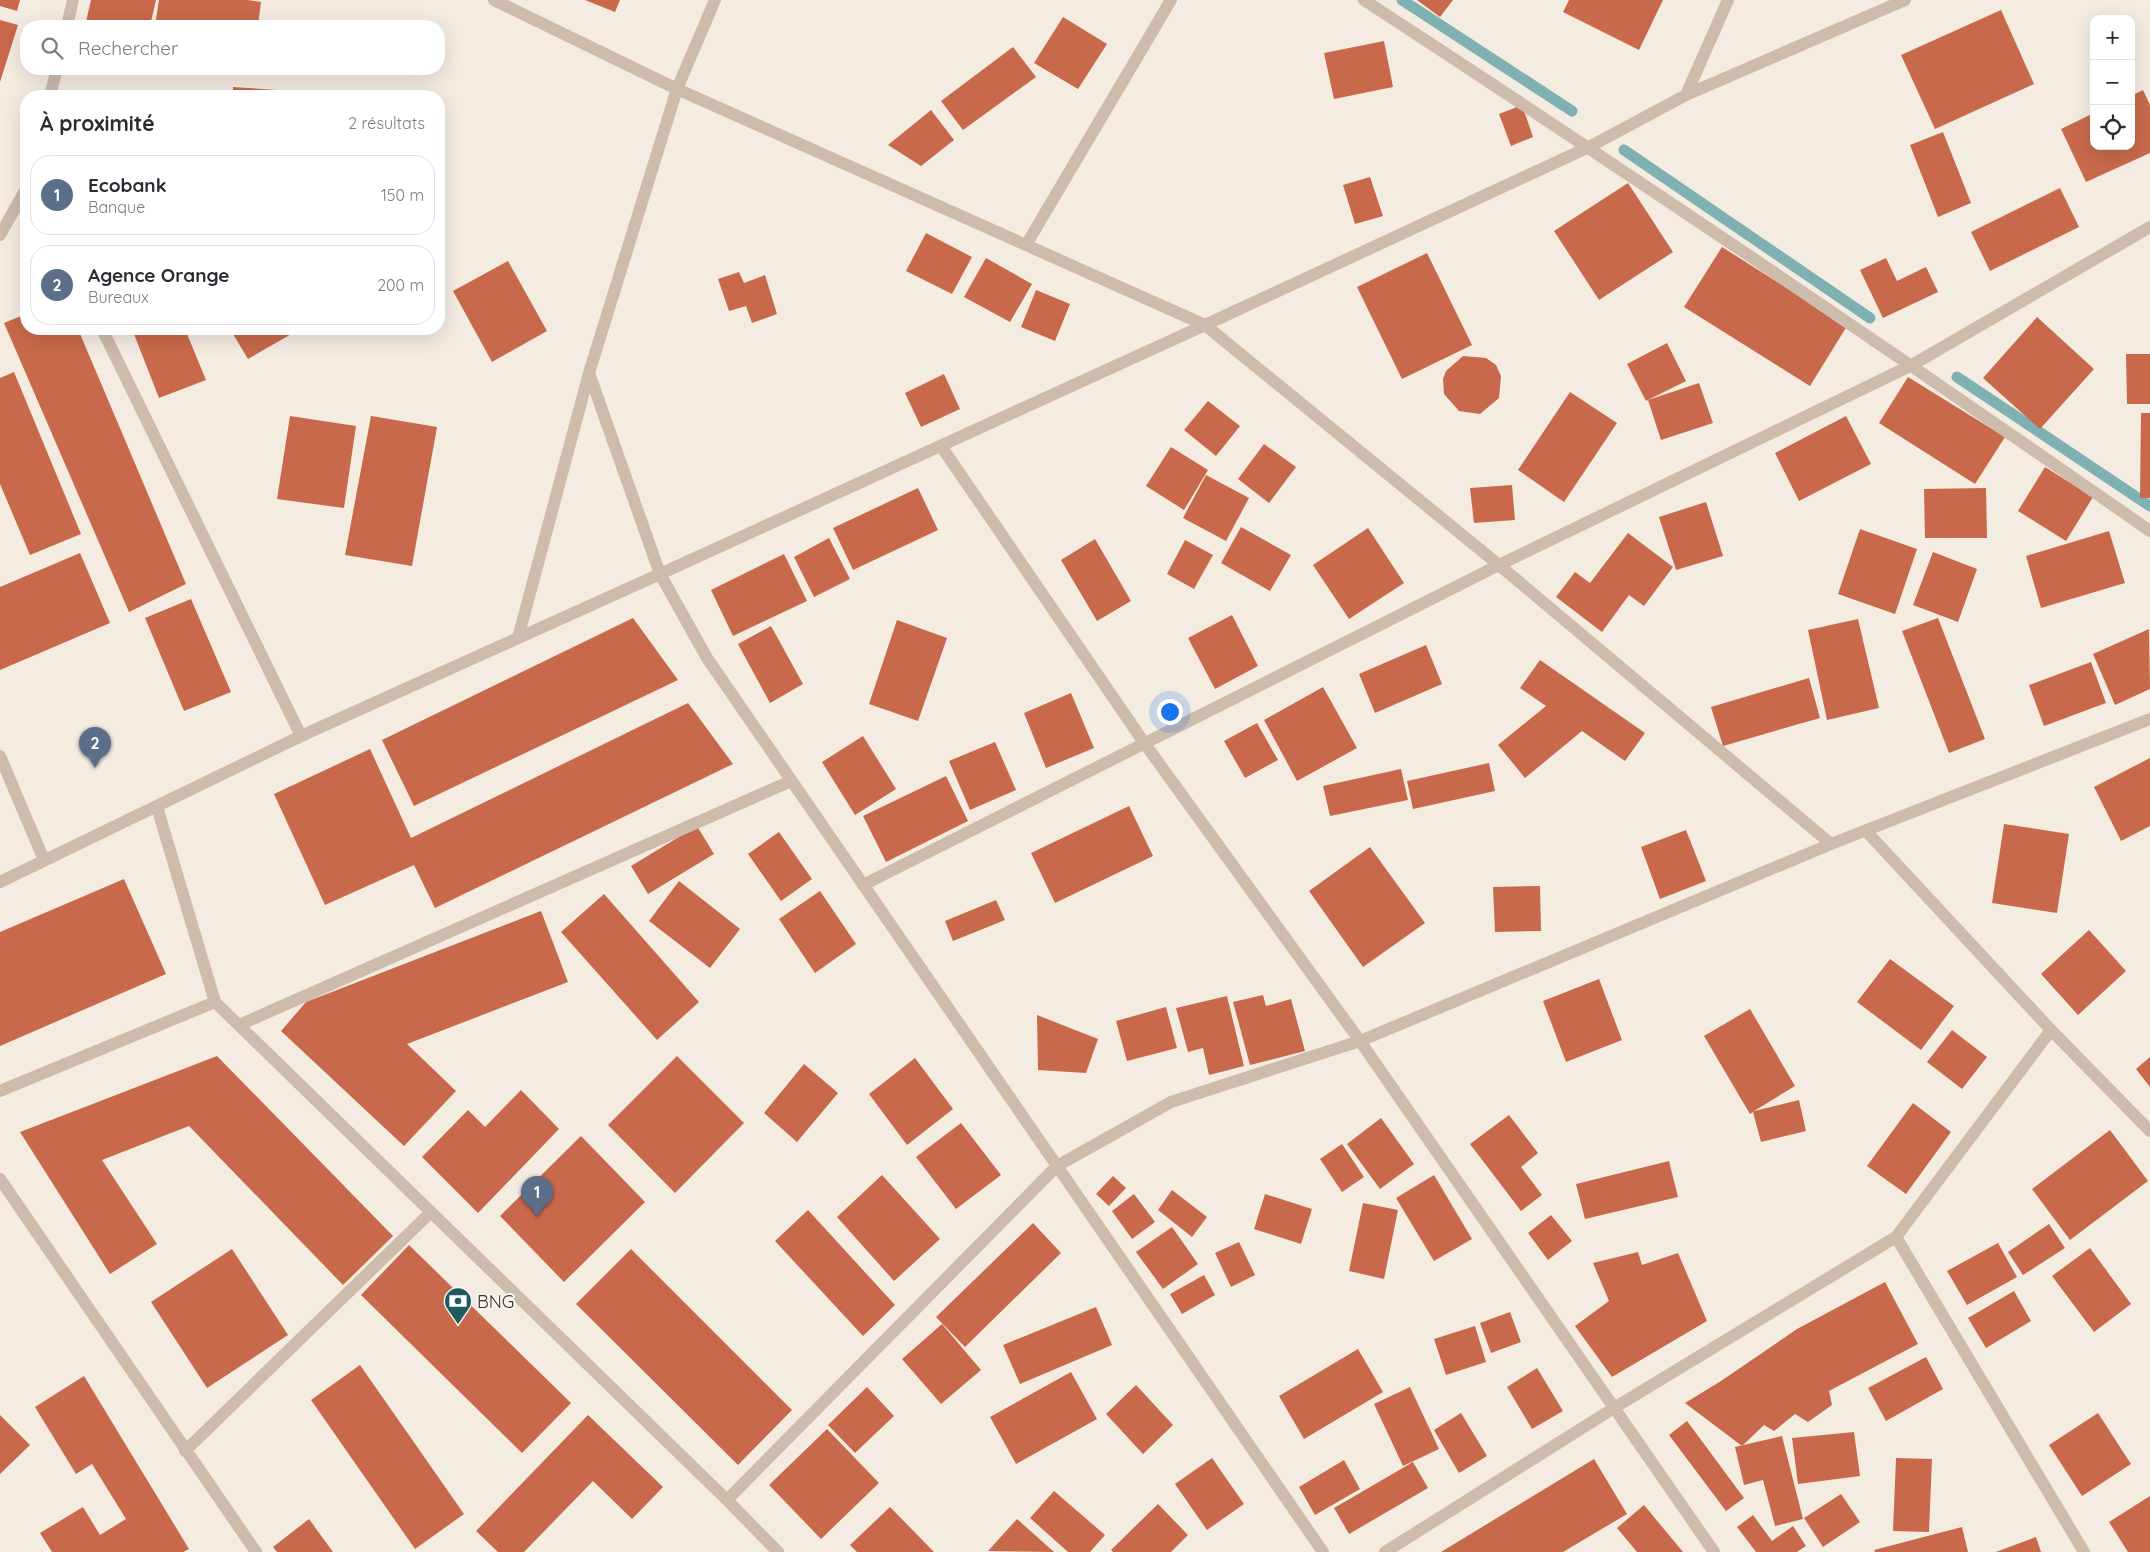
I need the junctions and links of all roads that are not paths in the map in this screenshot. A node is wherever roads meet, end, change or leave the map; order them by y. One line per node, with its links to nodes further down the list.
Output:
1 (73, 0): 8 (street)
2 (494, 0): 10 (street)
3 (715, 0): 10 (street)
4 (1171, 0): 17 (street)
5 (1364, 0): 13 (street)
6 (1728, 0): 12 (street)
7 (1905, 0): 12 (street)
8 (68, 20)
9 (55, 75): 11 (street)
10 (677, 89): 17 (street); 21 (street)
11 (52, 90)
12 (1686, 95): 13 (street)
13 (1589, 147): 18 (street); 20 (street)
14 (20, 199): 16 (street)
15 (2150, 227): 20 (street)
16 (0, 234)
17 (1026, 245): 18 (street)
18 (1205, 325): 22 (street); 24 (street)
19 (105, 335): 28 (street)
20 (1912, 365): 23 (street); 24 (street)
21 (589, 373): 25 (street); 26 (street)
22 (941, 446): 25 (street); 29 (street)
23 (2150, 531)
24 (1499, 565): 29 (street); 34 (street)
25 (660, 574): 26 (street); 31 (street)
26 (518, 638): 28 (street)
27 (2150, 719): 33 (street)
28 (301, 736): 32 (street)
29 (1145, 744): 37 (street); 41 (street)
30 (0, 756): 35 (street)
31 (791, 781): 37 (street); 39 (street)
32 (157, 807): 35 (street); 38 (street)
33 (1866, 831): 34 (street); 40 (street)
34 (1831, 844): 41 (street)
35 (44, 860): 36 (street)
36 (0, 882)
37 (864, 885): 44 (street)
38 (214, 1002): 39 (street); 42 (street)
39 (239, 1025): 46 (street)
40 (2052, 1030): 43 (street); 47 (street)
41 (1360, 1041): 44 (street); 48 (street)
42 (0, 1091)
43 (2150, 1130)
44 (1057, 1166): 50 (street); 53 (street)
45 (0, 1179): 49 (street)
46 (431, 1212): 49 (street); 50 (street)
47 (1896, 1237): 48 (street); 56 (street)
48 (1614, 1408): 54 (street); 55 (street)
49 (185, 1451): 51 (street)
50 (727, 1500): 52 (street)
51 (256, 1552)
52 (778, 1552)
53 (1323, 1552)
54 (1385, 1552)
55 (1714, 1552)
56 (2084, 1552)

